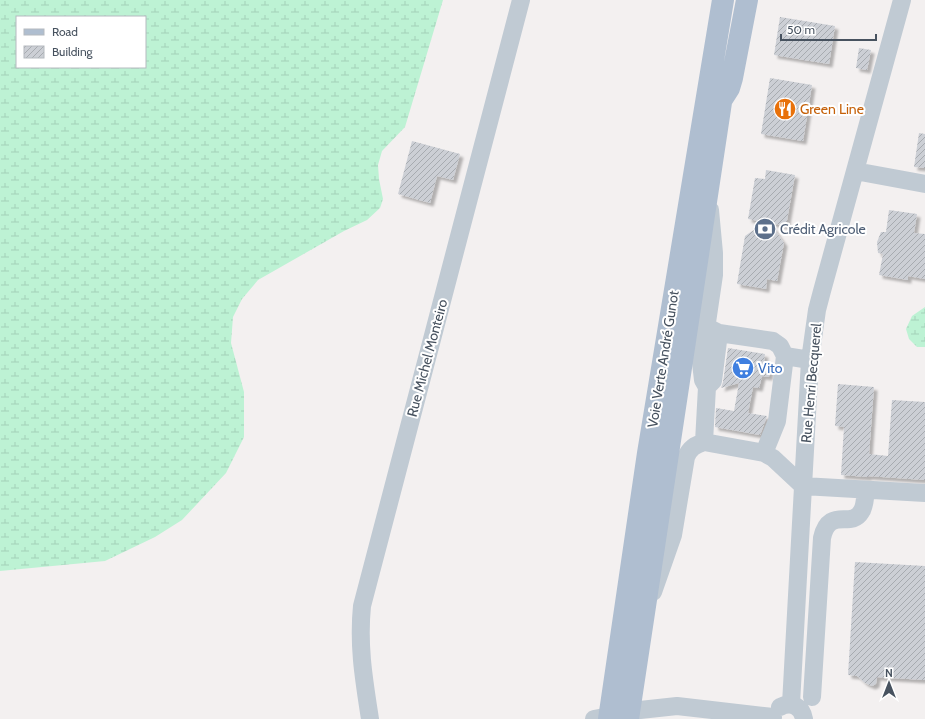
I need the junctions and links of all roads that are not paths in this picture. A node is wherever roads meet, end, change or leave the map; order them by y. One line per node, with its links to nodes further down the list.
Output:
1 (521, 0): 24 (street, Rue Michel Monteiro)
2 (715, 0): 7 (main road)
3 (723, 0): 7 (main road, Voie Verte André Gunot)
4 (737, 0): 7 (main road, Voie Verte André Gunot)
5 (747, 0): 7 (main road)
6 (902, 0): 8 (street, Rue Henri Becquerel)
7 (715, 95): 10 (main road, Voie Verte André Gunot); 22 (main road, Voie Verte André Gunot)
8 (855, 171): 9 (street); 13 (street, Rue Henri Becquerel)
9 (925, 184)
10 (708, 192): 11 (street); 19 (main road, Voie Verte André Gunot)
11 (713, 329): 12 (street); 14 (street)
12 (785, 356): 13 (street); 15 (street)
13 (810, 360): 16 (street, Rue Henri Becquerel)
14 (704, 442): 15 (street); 19 (street)
15 (764, 453): 16 (street)
16 (803, 486): 17 (street); 21 (street, Rue Henri Becquerel)
17 (866, 490): 18 (street); 20 (street)
18 (925, 494)
19 (642, 622): 22 (main road, Voie Verte André Gunot)
20 (812, 697)
21 (791, 704): 23 (street); 27 (street)
22 (617, 705): 26 (main road, Voie Verte André Gunot)
23 (773, 718): 25 (street)
24 (370, 719)
25 (594, 719)
26 (628, 719)
27 (804, 719)

